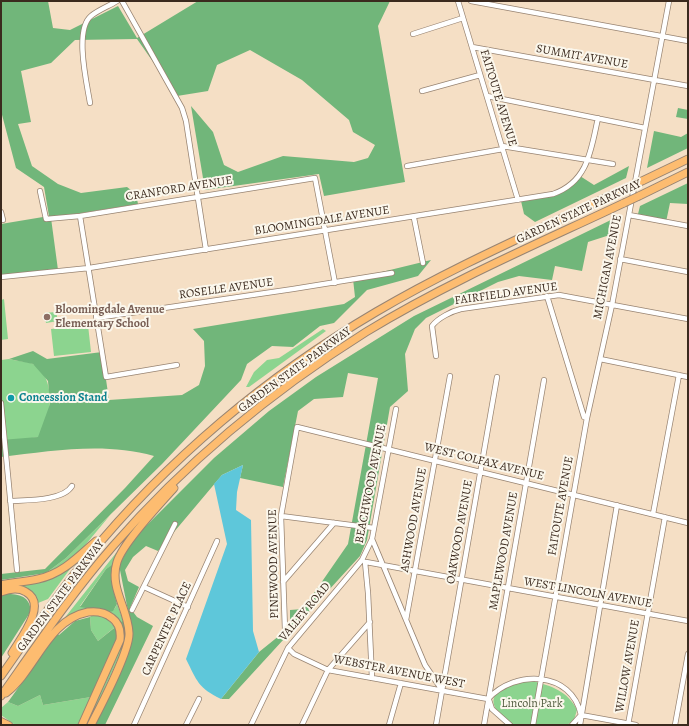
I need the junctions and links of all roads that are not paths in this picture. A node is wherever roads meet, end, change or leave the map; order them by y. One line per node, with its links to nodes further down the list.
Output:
1 (118, 1): 17 (street)
2 (122, 1): 27 (street)
3 (458, 1): 7 (street, FAITOUTE AVENUE)
4 (471, 1): 6 (street)
5 (668, 1): 9 (street, MICHIGAN AVENUE)
6 (491, 3): 9 (street)
7 (463, 18): 8 (street); 11 (street, FAITOUTE AVENUE)
8 (413, 34)
9 (662, 35): 10 (street); 13 (street, MICHIGAN AVENUE)
10 (688, 40)
11 (472, 47): 12 (street, FAITOUTE AVENUE); 13 (street, SUMMIT AVENUE)
12 (480, 75): 15 (street); 16 (street, FAITOUTE AVENUE)
13 (654, 80): 14 (street, SUMMIT AVENUE); 19 (street, MICHIGAN AVENUE)
14 (688, 86)
15 (422, 91)
16 (487, 96): 18 (street); 20 (street, FAITOUTE AVENUE)
17 (90, 103)
18 (598, 118): 19 (street); 22 (street, BLOOMINGDALE AVENUE)
19 (645, 128): 30 (street, MICHIGAN AVENUE)
20 (502, 147): 22 (street); 24 (street); 28 (street, FAITOUTE AVENUE)
21 (688, 159): 72 (highway, GARDEN STATE PARKWAY, bridge)
22 (588, 160): 23 (street); 28 (street, BLOOMINGDALE AVENUE)
23 (614, 164)
24 (407, 166)
25 (688, 172): 62 (highway, GARDEN STATE PARKWAY, bridge)
26 (40, 191): 31 (street, CRANFORD AVENUE)
27 (198, 196): 31 (street, CRANFORD AVENUE); 35 (street, CRANFORD AVENUE); 36 (street)
28 (518, 200): 32 (street, BLOOMINGDALE AVENUE)
29 (1, 212): 33 (street)
30 (629, 215): 34 (street); 37 (street, MICHIGAN AVENUE)
31 (80, 216): 39 (street)
32 (414, 218): 35 (street, BLOOMINGDALE AVENUE); 38 (street)
33 (3, 220)
34 (688, 226)
35 (325, 231): 36 (street, BLOOMINGDALE AVENUE); 43 (street)
36 (206, 250): 39 (street, BLOOMINGDALE AVENUE)
37 (620, 259): 40 (street); 45 (street, MICHIGAN AVENUE)
38 (423, 263)
39 (89, 268): 42 (street, BLOOMINGDALE AVENUE); 46 (street)
40 (688, 272)
41 (392, 273): 43 (street, ROSELLE AVENUE)
42 (1, 277)
43 (335, 282): 46 (street, ROSELLE AVENUE)
44 (547, 296): 45 (street, FAIRFIELD AVENUE); 48 (street, FAIRFIELD AVENUE); 58 (street)
45 (612, 305): 47 (street, FAIRFIELD AVENUE); 49 (street, MICHIGAN AVENUE)
46 (96, 318): 50 (street)
47 (688, 319)
48 (436, 356)
49 (600, 359): 51 (street); 58 (street, MICHIGAN AVENUE)
50 (177, 365)
51 (679, 375): 53 (street); 71 (street)
52 (450, 376): 61 (street, ASHWOOD AVENUE)
53 (688, 377)
54 (497, 378): 63 (street, OAKWOOD AVENUE)
55 (544, 380): 66 (street, MAPLEWOOD AVENUE)
56 (1, 402): 64 (street)
57 (396, 409): 60 (street, BEACHWOOD AVENUE)
58 (587, 418): 68 (street, FAITOUTE AVENUE)
59 (297, 427): 60 (street, WEST COLFAX AVENUE); 73 (street, PINEWOOD AVENUE)
60 (388, 449): 61 (street, WEST COLFAX AVENUE); 78 (street, BEACHWOOD AVENUE)
61 (434, 460): 63 (street, WEST COLFAX AVENUE); 84 (street, ASHWOOD AVENUE)
62 (195, 462): 109 (highway, GARDEN STATE PARKWAY); 119 (highway)
63 (481, 472): 66 (street, WEST COLFAX AVENUE); 85 (street, OAKWOOD AVENUE)
64 (8, 479): 65 (street); 69 (street)
65 (1, 480)
66 (526, 482): 68 (street, WEST COLFAX AVENUE); 89 (street, MAPLEWOOD AVENUE)
67 (72, 486): 69 (street)
68 (573, 494): 70 (street, WEST COLFAX AVENUE); 91 (street, FAITOUTE AVENUE)
69 (10, 501): 83 (street)
70 (618, 505): 71 (street, WEST COLFAX AVENUE); 92 (street)
71 (653, 514): 74 (street, WEST COLFAX AVENUE)
72 (124, 515): 87 (highway); 104 (highway, GARDEN STATE PARKWAY)
73 (281, 516): 75 (street); 86 (street, PINEWOOD AVENUE)
74 (665, 517): 76 (street, WEST COLFAX AVENUE); 95 (street, WILLOW AVENUE)
75 (334, 523): 78 (street); 86 (street)
76 (688, 523)
77 (175, 524): 88 (street)
78 (374, 528): 79 (street, BEACHWOOD AVENUE)
79 (372, 539): 81 (street, BEACHWOOD AVENUE); 82 (street)
80 (217, 541): 93 (street, CARPENTER PLACE)
81 (364, 561): 82 (street, WEST LINCOLN AVENUE); 98 (street, BEACHWOOD AVENUE); 100 (street, VALLEY ROAD)
82 (384, 566): 84 (street, WEST LINCOLN AVENUE); 96 (street)
83 (17, 570)
84 (415, 572): 85 (street, WEST LINCOLN AVENUE); 96 (street, ASHWOOD AVENUE)
85 (462, 580): 89 (street, WEST LINCOLN AVENUE); 108 (street, OAKWOOD AVENUE)
86 (283, 582): 99 (street, PINEWOOD AVENUE)
87 (1, 585)
88 (144, 587): 93 (street); 94 (street)
89 (508, 589): 91 (street, WEST LINCOLN AVENUE); 111 (street, MAPLEWOOD AVENUE)
90 (1, 592): 103 (highway)
91 (556, 598): 92 (street, WEST LINCOLN AVENUE); 106 (street, FAITOUTE AVENUE)
92 (600, 606): 95 (street, WEST LINCOLN AVENUE); 113 (street)
93 (188, 607): 120 (street, CARPENTER PLACE)
94 (132, 610)
95 (647, 614): 97 (street, WEST LINCOLN AVENUE); 115 (street, WILLOW AVENUE)
96 (406, 620): 108 (street)
97 (688, 621)
98 (370, 622): 102 (street); 105 (street, BEACHWOOD AVENUE)
99 (286, 630)
100 (288, 648): 102 (street, WEBSTER AVENUE WEST); 122 (street, VALLEY ROAD)
101 (688, 654): 132 (street)
102 (328, 670): 105 (street, WEBSTER AVENUE WEST); 123 (street)
103 (1, 672)
104 (1, 676)
105 (372, 678): 107 (street, WEBSTER AVENUE WEST)
106 (542, 679): 111 (street); 113 (street); 128 (street, FAITOUTE AVENUE)
107 (401, 683): 108 (street, WEBSTER AVENUE WEST); 124 (street)
108 (442, 690): 111 (street, WEBSTER AVENUE WEST); 125 (street, OAKWOOD AVENUE)
109 (1, 696): 112 (highway)
110 (199, 699): 121 (street)
111 (488, 699): 126 (street, MAPLEWOOD AVENUE); 127 (street)
112 (89, 709): 117 (highway); 118 (highway)
113 (581, 715): 115 (street); 129 (street); 130 (street)
114 (1, 721): 116 (main road)
115 (628, 724): 131 (street)
116 (9, 725)
117 (79, 725)
118 (82, 725)
119 (92, 725)
120 (134, 725)
121 (186, 725)
122 (252, 725)
123 (302, 725)
124 (389, 725)
125 (436, 725)
126 (484, 725)
127 (510, 725)
128 (533, 725)
129 (572, 725)
130 (580, 725)
131 (636, 725)
132 (675, 725)

